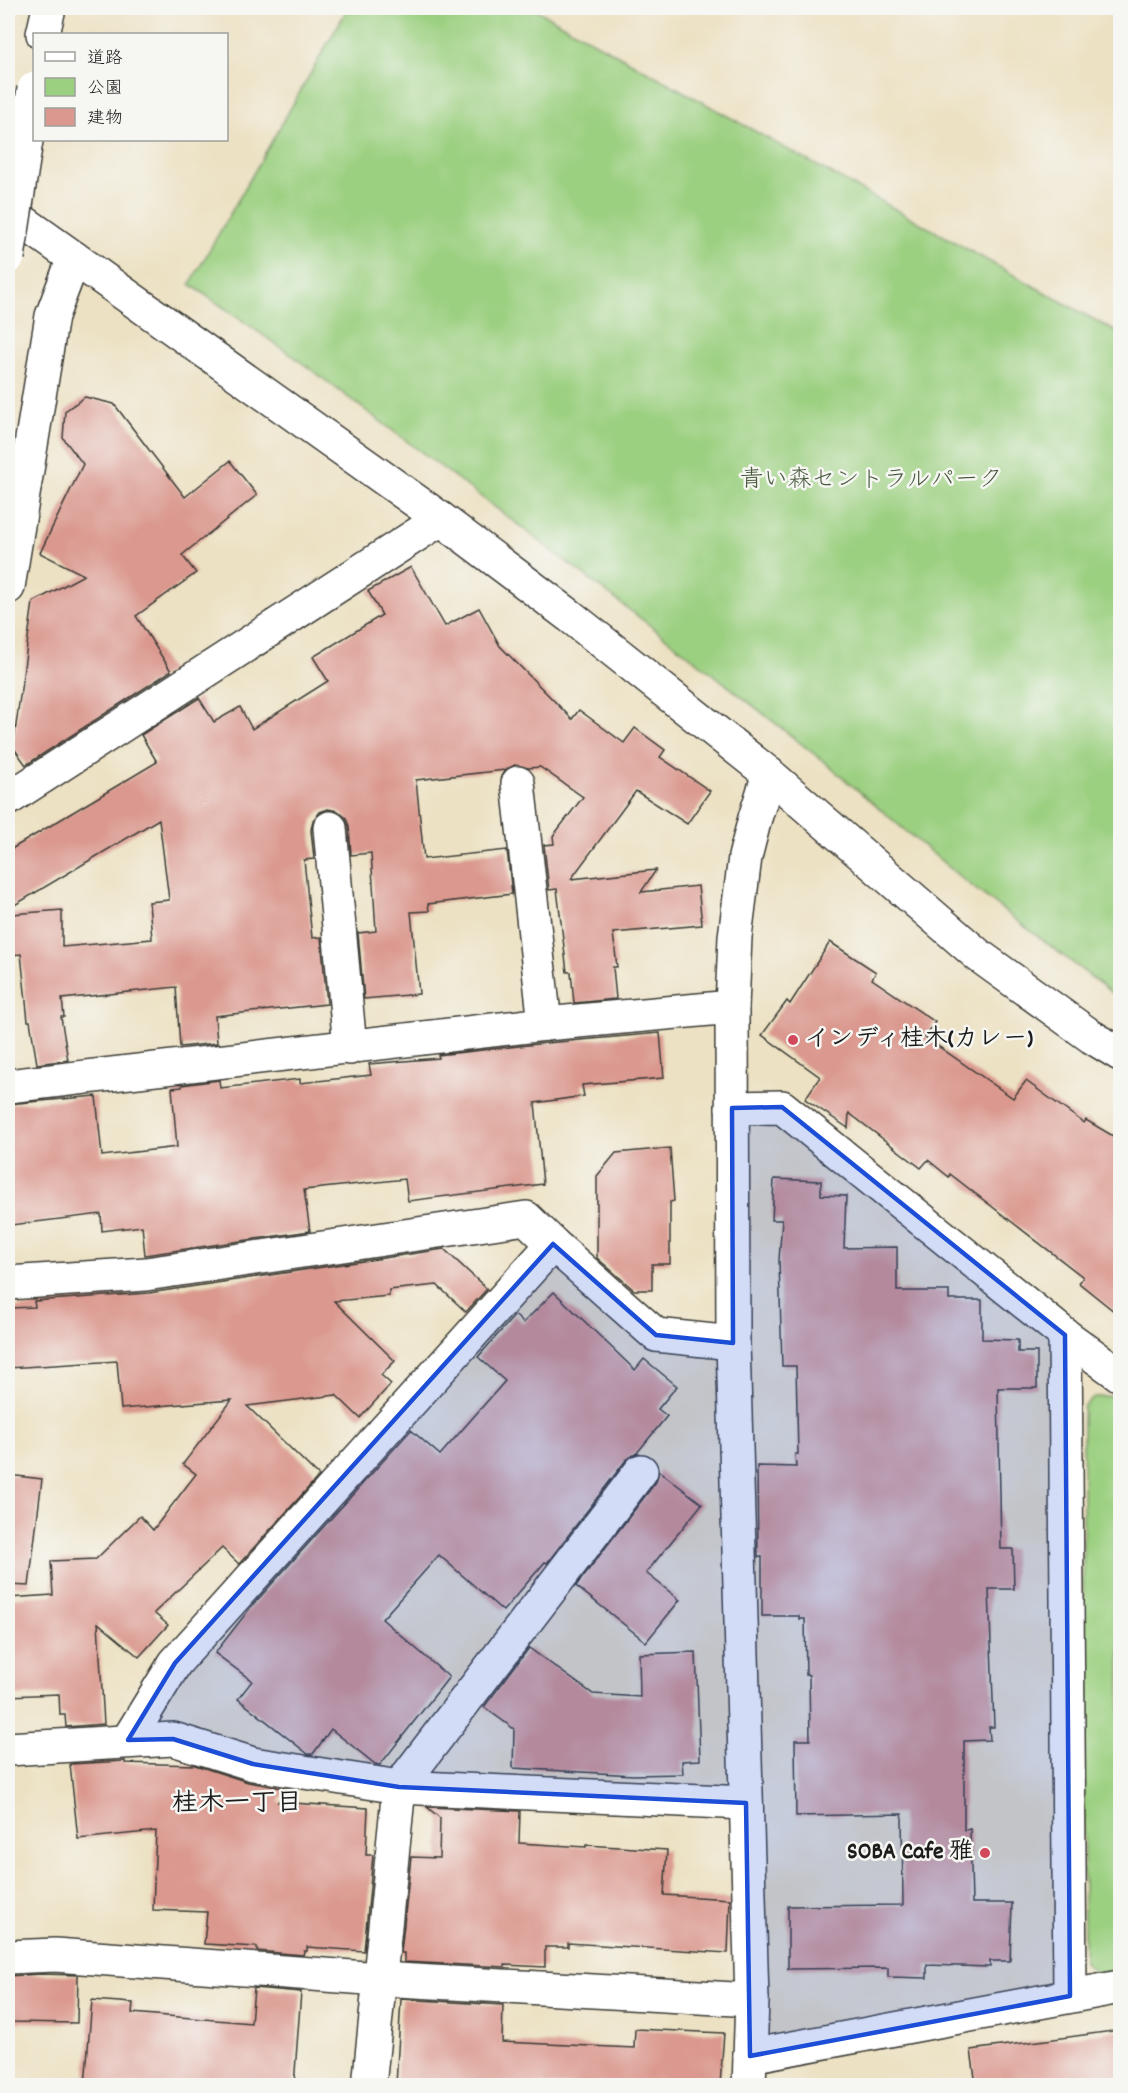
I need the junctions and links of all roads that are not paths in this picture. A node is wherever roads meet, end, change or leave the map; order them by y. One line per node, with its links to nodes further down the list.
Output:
1 (49, 8): 2 (street)
2 (43, 33)
3 (33, 95): 5 (street, bridge)
4 (8, 211): 6 (street)
5 (8, 257)
6 (74, 258): 7 (street); 8 (street)
7 (441, 519): 9 (street); 11 (street)
8 (8, 586)
9 (769, 774): 13 (street); 16 (street)
10 (518, 783): 14 (street)
11 (8, 799)
12 (330, 828): 15 (street)
13 (732, 1007): 14 (street); 18 (street)
14 (545, 1024): 15 (street)
15 (350, 1048): 17 (street)
16 (1120, 1054)
17 (8, 1086)
18 (732, 1108): 21 (street); 22 (street)
19 (553, 1244): 20 (street); 22 (street); 25 (street)
20 (8, 1283)
21 (1065, 1335): 23 (street); 32 (street)
22 (733, 1343): 28 (street)
23 (1120, 1376)
24 (641, 1471): 27 (street)
25 (128, 1740): 26 (street); 27 (street)
26 (8, 1749)
27 (399, 1787): 28 (street); 30 (street)
28 (746, 1803): 33 (street)
29 (8, 1957): 30 (street)
30 (380, 1980): 33 (street); 35 (street)
31 (1120, 1987): 32 (street)
32 (1070, 1996): 34 (street)
33 (752, 2000): 34 (street)
34 (750, 2071)
35 (369, 2085)

